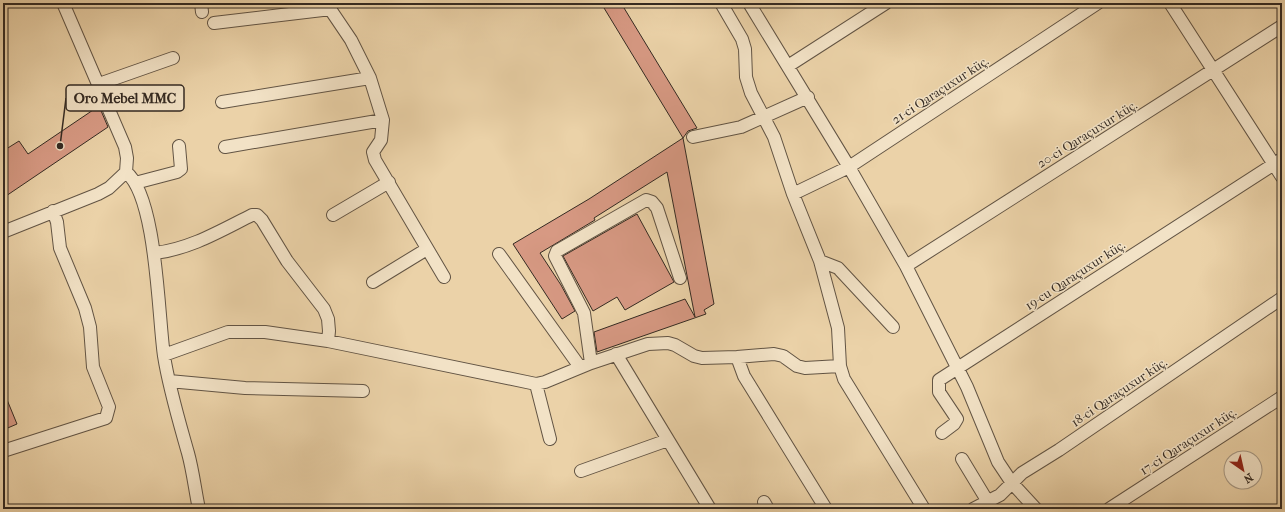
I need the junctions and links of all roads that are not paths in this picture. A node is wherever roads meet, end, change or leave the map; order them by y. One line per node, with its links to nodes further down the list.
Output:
1 (63, 3): 14 (street)
2 (721, 3): 17 (street)
3 (749, 3): 11 (street)
4 (886, 3): 11 (street)
5 (1098, 3): 23 (street, 21-ci Qaraçuxur küç.)
6 (1170, 3): 12 (street)
7 (329, 6): 8 (street); 13 (street)
8 (214, 23)
9 (1282, 26): 12 (street, 20-ci Qaraçuxur küç.)
10 (173, 58): 14 (street)
11 (788, 66): 15 (street)
12 (1212, 71): 22 (street); 36 (street, 20-ci Qaraçuxur küç.)
13 (370, 78): 16 (street); 18 (street)
14 (99, 84): 24 (street)
15 (808, 97): 17 (street); 23 (street)
16 (222, 102)
17 (764, 117): 19 (street); 28 (street)
18 (383, 120): 21 (street); 26 (street)
19 (694, 137)
20 (179, 146): 27 (street)
21 (225, 146)
22 (1278, 162): 25 (street); 48 (street, 19-cu Qaraçuxur küç.)
23 (849, 167): 28 (street, 21-ci Qaraçuxur küç.); 36 (street)
24 (126, 172): 27 (street); 29 (street)
25 (1282, 177)
26 (389, 182): 30 (street); 32 (street)
27 (135, 183): 33 (street)
28 (793, 194): 35 (street)
29 (53, 211): 31 (street); 56 (street)
30 (334, 215)
31 (3, 232)
32 (427, 248): 37 (street); 39 (street)
33 (155, 253): 42 (street); 44 (street)
34 (499, 254): 46 (street)
35 (820, 261): 41 (street); 47 (street)
36 (906, 266): 48 (street)
37 (444, 277)
38 (680, 278): 46 (street)
39 (373, 282)
40 (1282, 298): 59 (street, 18-ci Qaraçuxur küç.)
41 (893, 327)
42 (328, 341): 44 (street); 50 (street)
43 (616, 354): 45 (street); 46 (street); 55 (street)
44 (164, 355): 49 (street)
45 (737, 358): 47 (street); 63 (street)
46 (586, 365): 50 (street)
47 (840, 366): 64 (street)
48 (957, 367): 53 (street, 19-cu Qaraçuxur küç.); 59 (street)
49 (169, 381): 51 (street); 61 (street)
50 (536, 384): 54 (street)
51 (363, 391)
52 (1282, 397): 67 (street, 17-ci Qaraçuxur küç.)
53 (942, 433)
54 (550, 439)
55 (668, 440): 58 (street); 62 (street)
56 (3, 451)
57 (962, 459): 60 (street)
58 (581, 471)
59 (1012, 483): 60 (street, 18-ci Qaraçuxur küç.); 66 (street)
60 (988, 502): 65 (street, 18-ci Qaraçuxur küç.)
61 (199, 509)
62 (710, 509)
63 (826, 509)
64 (924, 509)
65 (973, 509)
66 (1036, 509)
67 (1109, 509)

